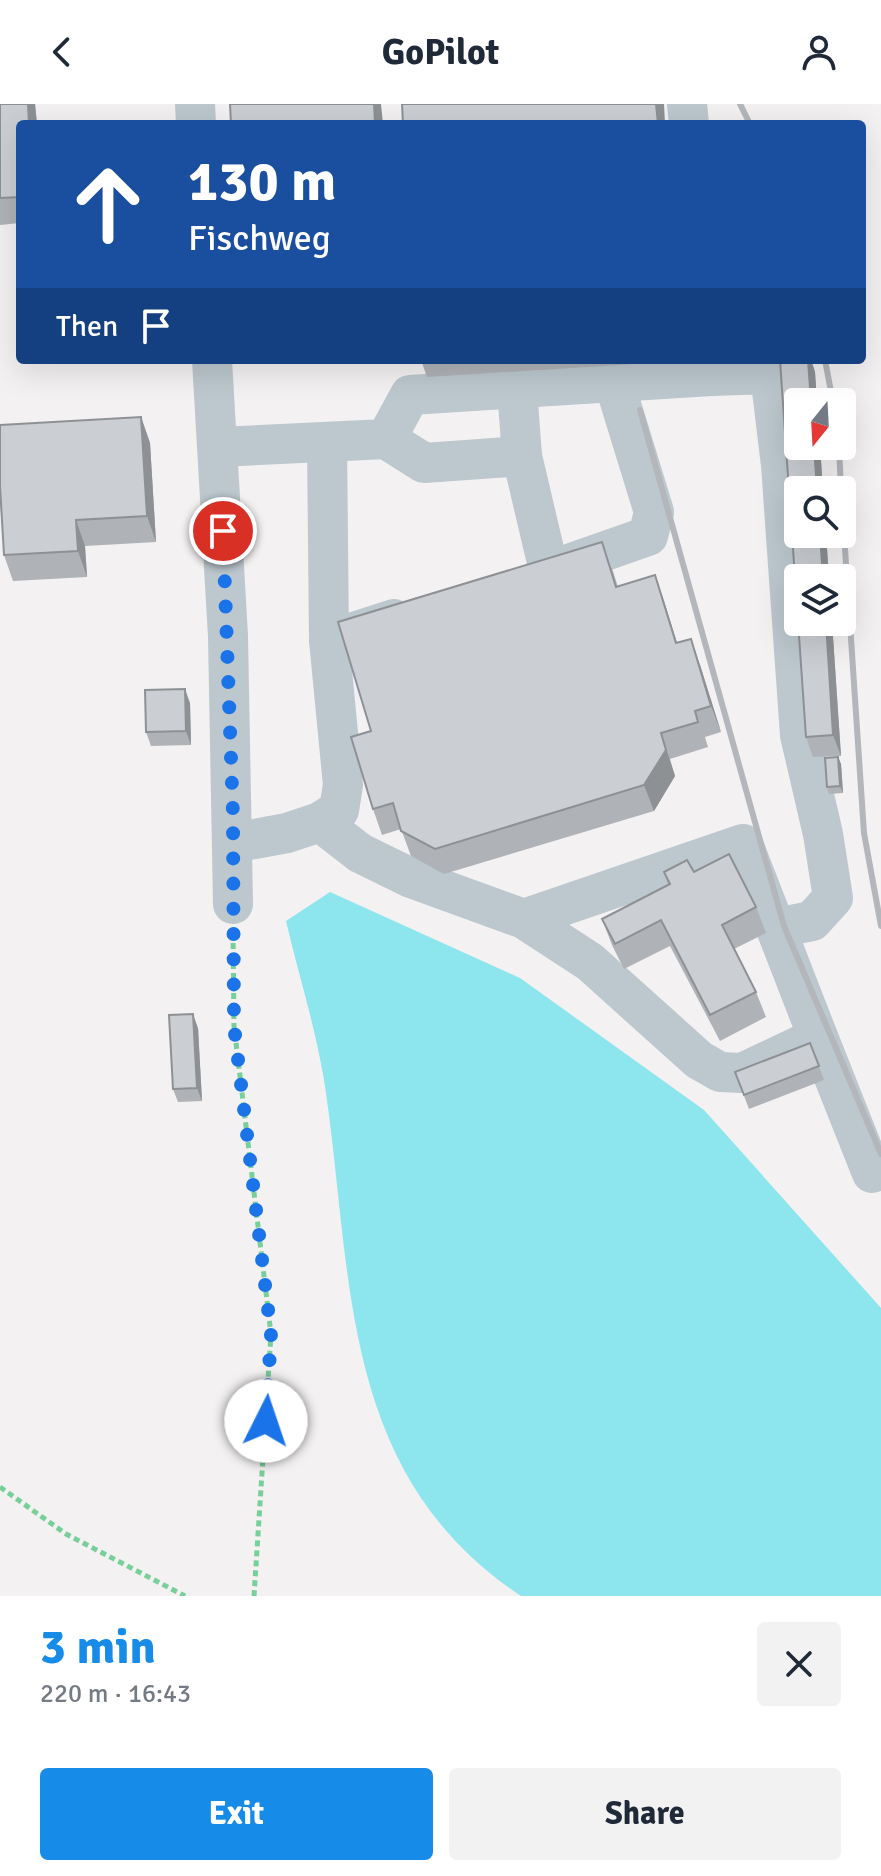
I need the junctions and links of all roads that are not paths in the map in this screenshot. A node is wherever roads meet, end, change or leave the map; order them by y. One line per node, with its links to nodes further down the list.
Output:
1 (212, 364): 7 (street)
2 (710, 368): 3 (street); 15 (street)
3 (614, 382): 4 (street); 8 (street)
4 (517, 389): 5 (street); 8 (street)
5 (386, 439): 6 (street); 8 (street)
6 (327, 442): 7 (street); 10 (street)
7 (218, 447): 12 (street)
8 (522, 456)
9 (433, 607): 10 (street)
10 (329, 640): 11 (street)
11 (320, 822): 12 (street); 14 (street)
12 (233, 843): 13 (street)
13 (233, 904)
14 (524, 919): 15 (street); 16 (street)
15 (776, 928): 16 (street)
16 (818, 1037): 17 (street)
17 (872, 1173)

